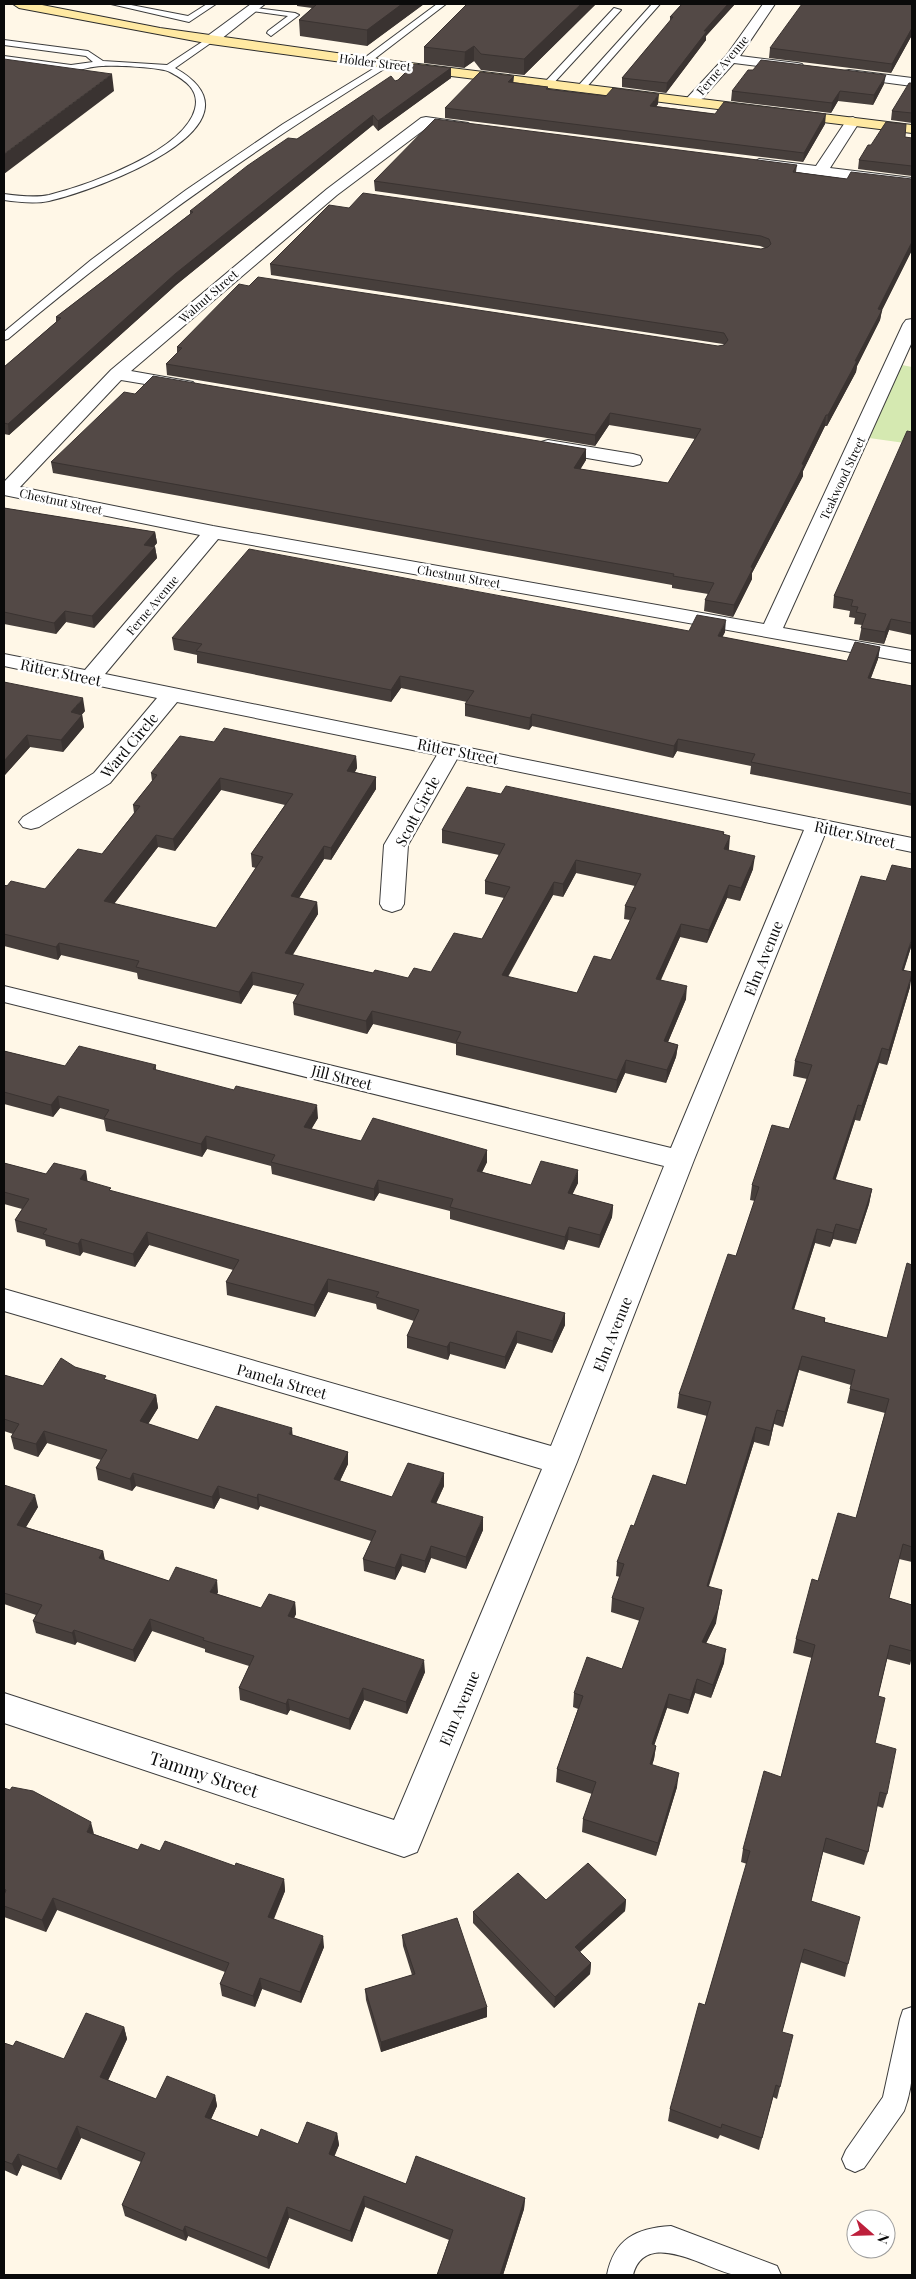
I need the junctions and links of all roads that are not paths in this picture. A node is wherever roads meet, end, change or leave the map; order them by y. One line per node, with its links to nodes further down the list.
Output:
1 (19, 4): 10 (street, Holder Street)
2 (115, 4): 3 (lane)
3 (208, 4)
4 (442, 4): 14 (lane)
5 (656, 4): 22 (lane)
6 (769, 4): 13 (street, Ferne Avenue)
7 (256, 6): 9 (lane); 10 (street)
8 (617, 10): 21 (lane)
9 (271, 33)
10 (211, 40): 14 (street, Holder Street); 17 (lane)
11 (4, 42): 15 (lane)
12 (4, 59): 15 (lane)
13 (730, 59): 18 (street); 23 (street, Ferne Avenue)
14 (366, 61): 16 (street, Holder Street)
15 (101, 63): 17 (lane)
16 (386, 64): 21 (street, Holder Street); 36 (lane)
17 (169, 68): 32 (lane)
18 (807, 68)
19 (836, 72): 20 (street)
20 (912, 82)
21 (548, 84): 22 (street, Holder Street)
22 (581, 88): 23 (street, Holder Street)
23 (692, 101): 24 (street, Holder Street)
24 (853, 121): 26 (street, Holder Street); 28 (street)
25 (486, 129): 30 (street, Walnut Street)
26 (912, 129)
27 (742, 160): 28 (street)
28 (822, 170): 29 (street)
29 (912, 183)
30 (332, 192): 31 (street); 33 (street, Walnut Street)
31 (351, 195)
32 (4, 197)
33 (231, 276): 34 (street); 37 (street, Walnut Street)
34 (250, 279)
35 (912, 324): 43 (street, Teakwood Street)
36 (4, 337)
37 (117, 374): 38 (street); 41 (street, Walnut Street)
38 (204, 389)
39 (535, 444): 40 (street)
40 (633, 460)
41 (7, 490): 42 (street, Chestnut Street)
42 (213, 532): 43 (street, Chestnut Street); 46 (street, Ferne Avenue)
43 (771, 632): 44 (street, Chestnut Street)
44 (912, 657)
45 (4, 660): 46 (street, Ritter Street)
46 (90, 678): 47 (street, Ritter Street)
47 (171, 694): 48 (street, Ritter Street); 49 (street, Ward Circle)
48 (451, 750): 50 (street, Ritter Street); 52 (street, Scott Circle)
49 (31, 822)
50 (817, 826): 51 (street, Ritter Street); 54 (street, Elm Avenue)
51 (912, 845)
52 (392, 904)
53 (4, 994): 54 (street, Jill Street)
54 (680, 1160): 56 (street, Elm Avenue)
55 (4, 1300): 56 (street, Pamela Street)
56 (561, 1462): 58 (street, Elm Avenue)
57 (4, 1708): 58 (street, Tammy Street)
58 (404, 1840)
59 (912, 2019): 60 (lane)
60 (855, 2159)
61 (620, 2275): 62 (lane)
62 (768, 2275)

